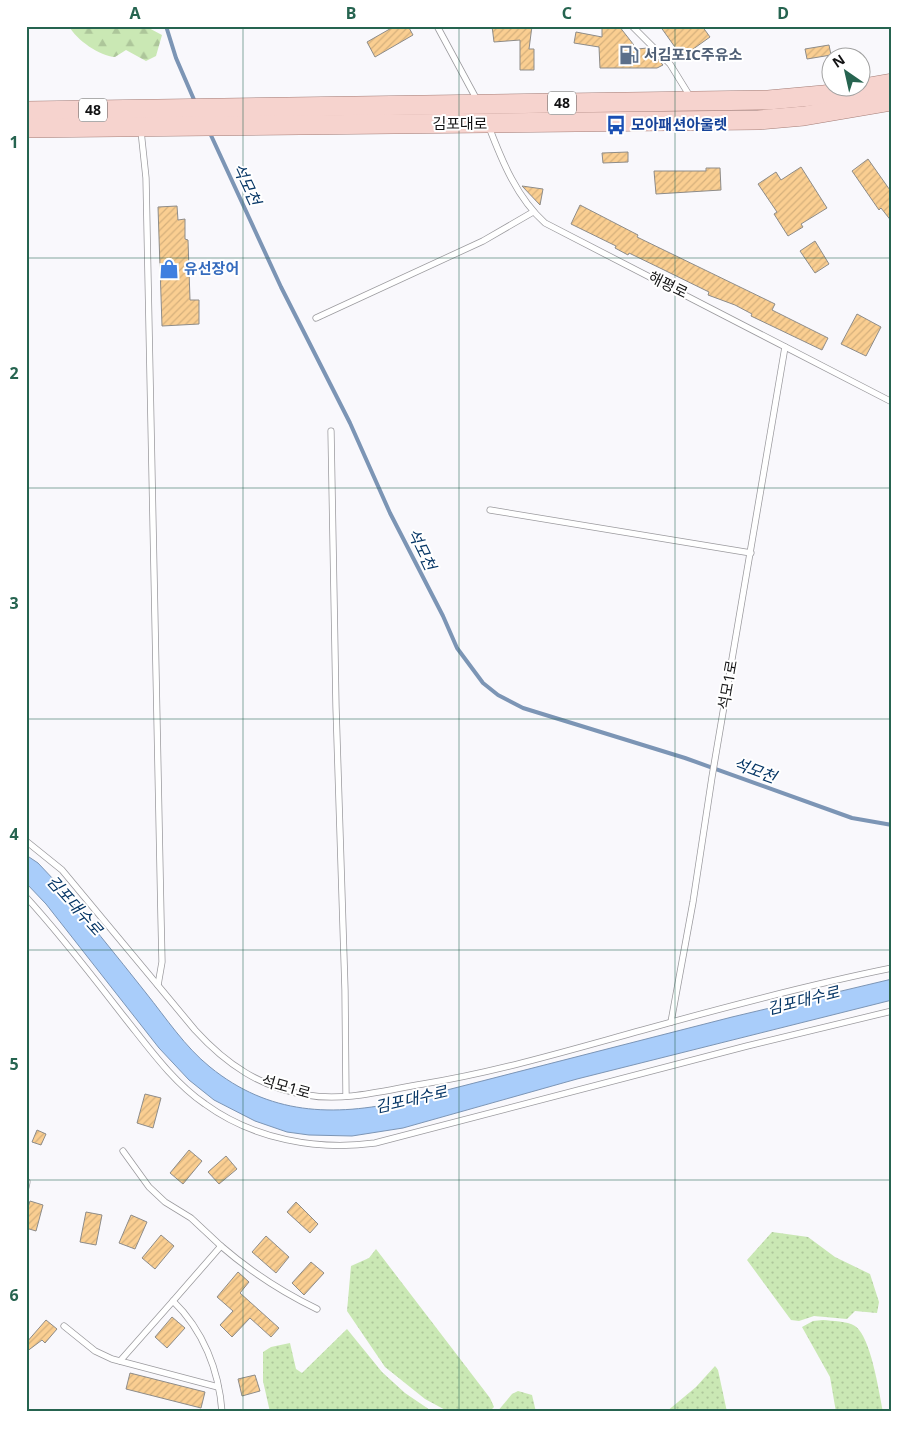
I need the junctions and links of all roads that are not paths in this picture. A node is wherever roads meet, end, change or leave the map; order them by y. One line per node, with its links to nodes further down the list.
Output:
1 (437, 26): 8 (lane, 해평로)
2 (632, 26): 4 (lane)
3 (892, 82): 4 (main road, 김포대로 / 48)
4 (692, 100): 6 (main road, 김포대로 / 48)
5 (892, 101): 10 (main road, 김포대로 / 48)
6 (585, 102): 8 (main road, 김포대로 / 48); 10 (main road)
7 (26, 111): 9 (main road, 김포대로 / 48)
8 (483, 115): 9 (main road, 김포대로 / 48); 9 (main road, 김포대로 / 48); 10 (main road, 김포대로 / 48); 13 (lane, 해평로)
9 (159, 118): 11 (main road, 김포대로 / 48)
10 (552, 123)
11 (140, 126): 12 (main road, 김포대로 / 48); 23 (lane)
12 (26, 128)
13 (533, 212): 14 (lane); 15 (lane, 해평로)
14 (316, 318)
15 (785, 347): 16 (lane, 해평로); 19 (lane, 석모1로)
16 (892, 402)
17 (331, 431): 26 (lane)
18 (490, 510): 19 (lane)
19 (751, 553): 25 (lane, 석모1로)
20 (26, 841): 23 (lane, 석모1로)
21 (26, 897): 24 (lane)
22 (892, 968): 25 (lane, 석모1로)
23 (158, 985): 26 (lane, 석모1로)
24 (892, 1012)
25 (671, 1022): 26 (lane, 석모1로)
26 (346, 1096)
27 (123, 1151): 28 (lane)
28 (221, 1246): 29 (lane); 30 (lane)
29 (173, 1302): 32 (lane); 33 (lane)
30 (318, 1309)
31 (64, 1326): 32 (lane)
32 (120, 1361): 33 (lane)
33 (218, 1387): 34 (lane)
34 (222, 1412)

